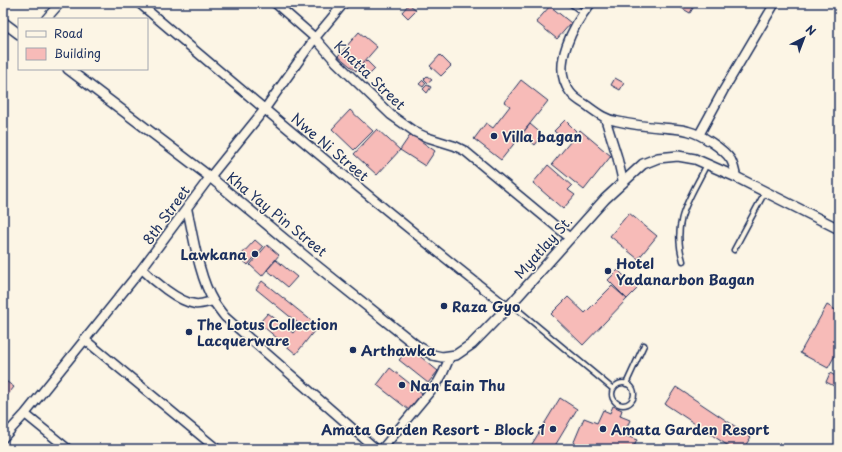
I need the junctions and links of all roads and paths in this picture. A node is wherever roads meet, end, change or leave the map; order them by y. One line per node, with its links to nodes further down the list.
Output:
1 (60, 3): 10 (street)
2 (139, 3): 15 (street, Nwe Ni Street)
3 (275, 3): 13 (street, Khatta Street)
4 (344, 3): 13 (street, 8th Street)
5 (570, 3): 8 (lane)
6 (591, 3): 9 (street)
7 (774, 3): 17 (street)
8 (575, 5): 9 (lane)
9 (583, 13): 16 (street)
10 (47, 18)
11 (3, 22): 12 (street)
12 (18, 33)
13 (315, 38): 15 (street, 8th Street); 25 (street, Khatta Street)
14 (69, 70): 19 (street, Kha Yay Pin Street)
15 (264, 110): 19 (street, 8th Street); 30 (street, Nwe Ni Street)
16 (605, 118): 17 (street); 21 (street)
17 (699, 135): 20 (street)
18 (708, 164): 20 (street, Myatlay St.); 21 (street, Myatlay St.); 27 (lane)
19 (210, 177): 23 (street, 8th Street); 33 (street, Kha Yay Pin Street)
20 (736, 177): 22 (street, Myatlay St.)
21 (623, 182): 25 (street, Myatlay St.)
22 (765, 192): 24 (street, Myatlay St.); 26 (lane)
23 (187, 208): 28 (street, 8th Street); 29 (street)
24 (839, 230)
25 (570, 238): 30 (street, Myatlay St.)
26 (734, 250)
27 (684, 260)
28 (142, 269): 29 (street); 31 (street, 8th Street)
29 (213, 301): 40 (street)
30 (509, 305): 33 (street, Myatlay St.); 35 (lane)
31 (84, 339): 36 (street, 8th Street); 39 (street)
32 (644, 345): 34 (lane)
33 (450, 357): 41 (street)
34 (626, 384): 35 (lane); 35 (lane)
35 (613, 389)
36 (25, 414): 37 (street, 8th Street); 38 (street)
37 (3, 438)
38 (68, 449)
39 (217, 449)
40 (376, 449)
41 (382, 449)

